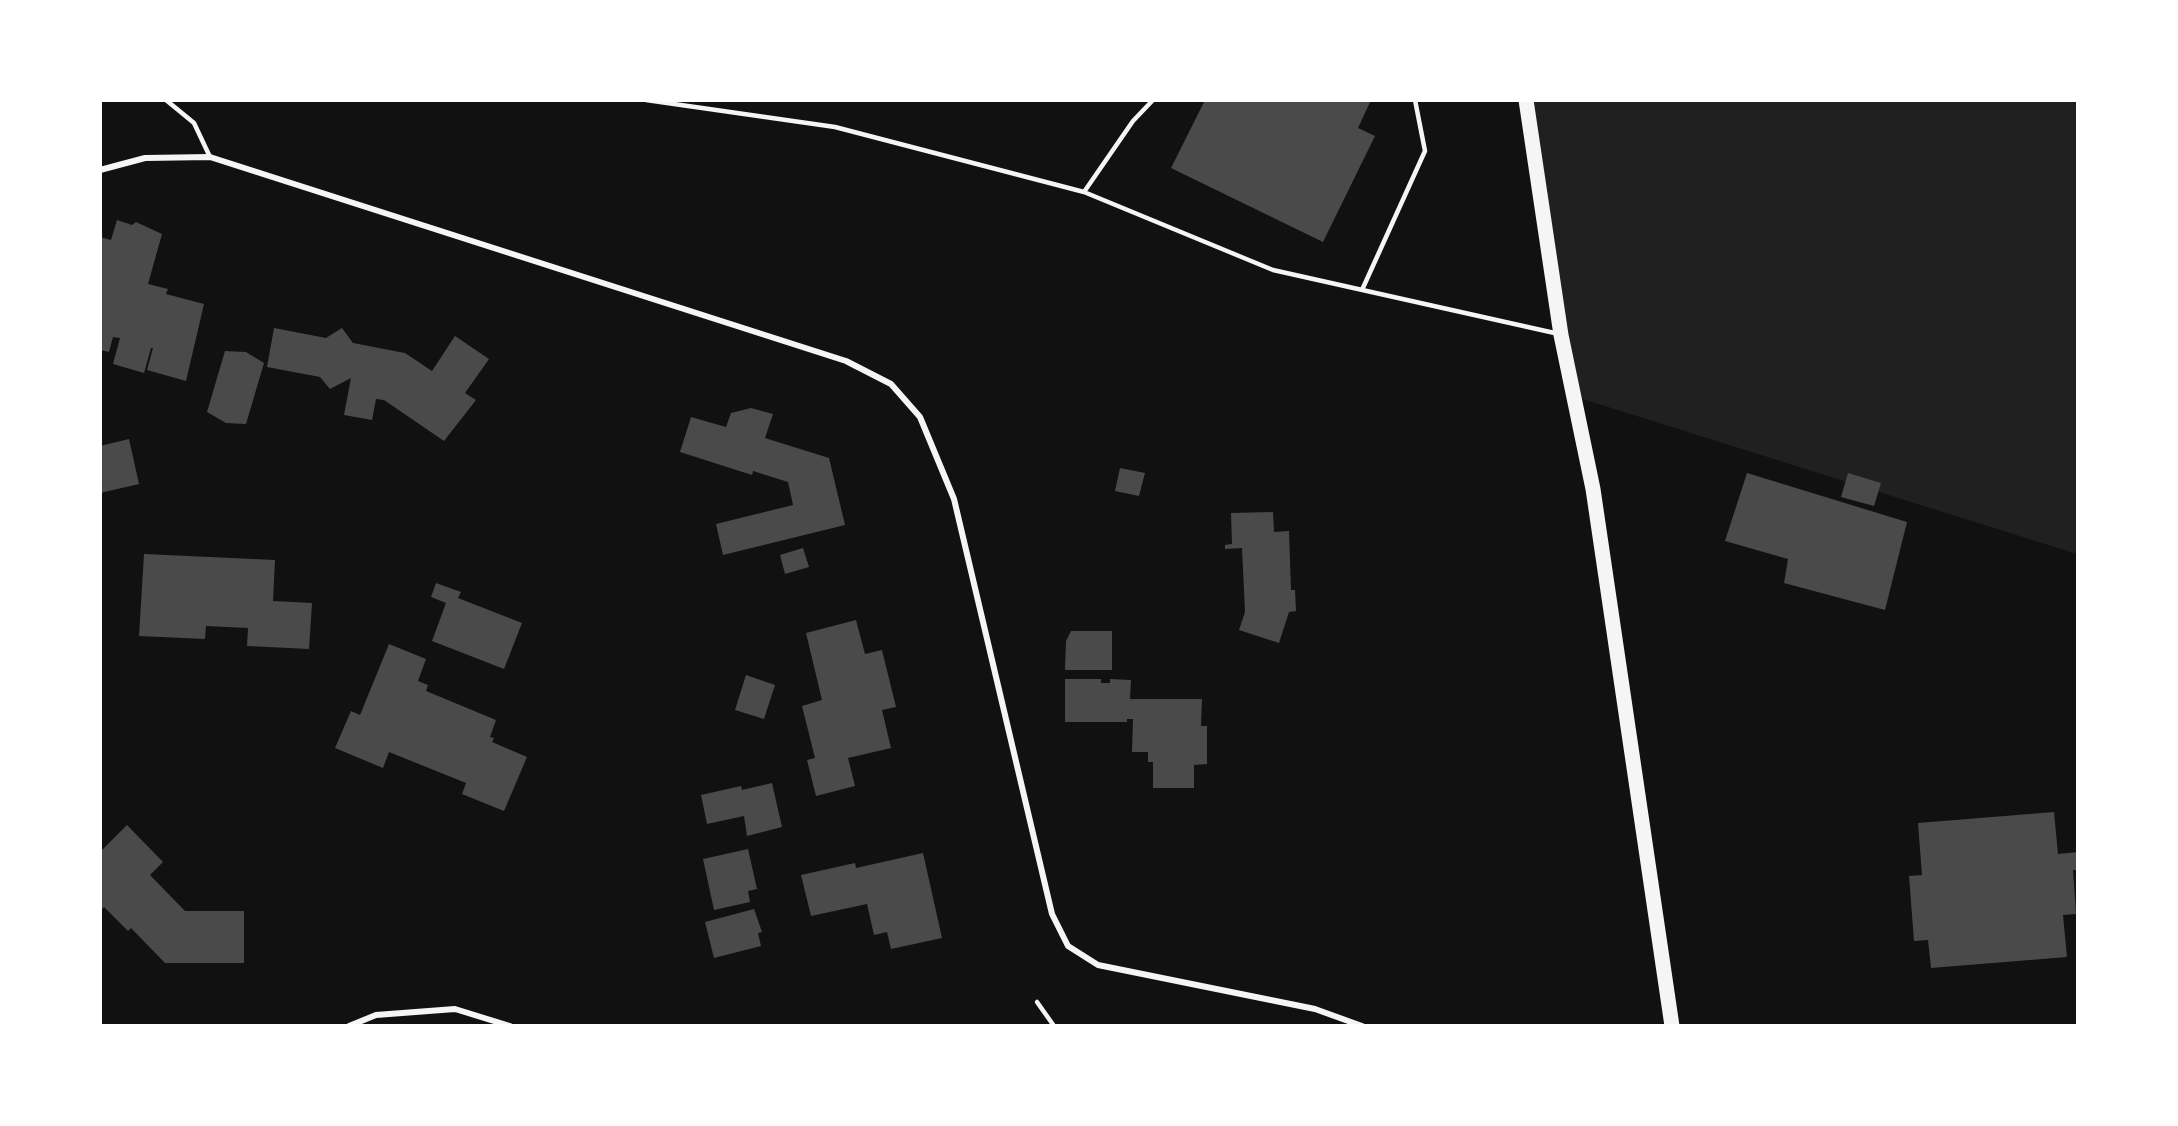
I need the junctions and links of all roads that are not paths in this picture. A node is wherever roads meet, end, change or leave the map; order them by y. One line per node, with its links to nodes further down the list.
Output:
1 (166, 100): 6 (lane)
2 (646, 100): 8 (lane)
3 (1153, 100): 8 (lane)
4 (1415, 100): 9 (lane)
5 (1526, 100): 10 (main road)
6 (210, 157): 7 (street); 15 (street)
7 (100, 170)
8 (1084, 192): 9 (lane)
9 (1362, 290): 10 (lane)
10 (1562, 335): 16 (main road)
11 (1037, 1002): 14 (lane)
12 (349, 1026): 13 (street)
13 (510, 1026)
14 (1054, 1026)
15 (1362, 1026)
16 (1672, 1026)

